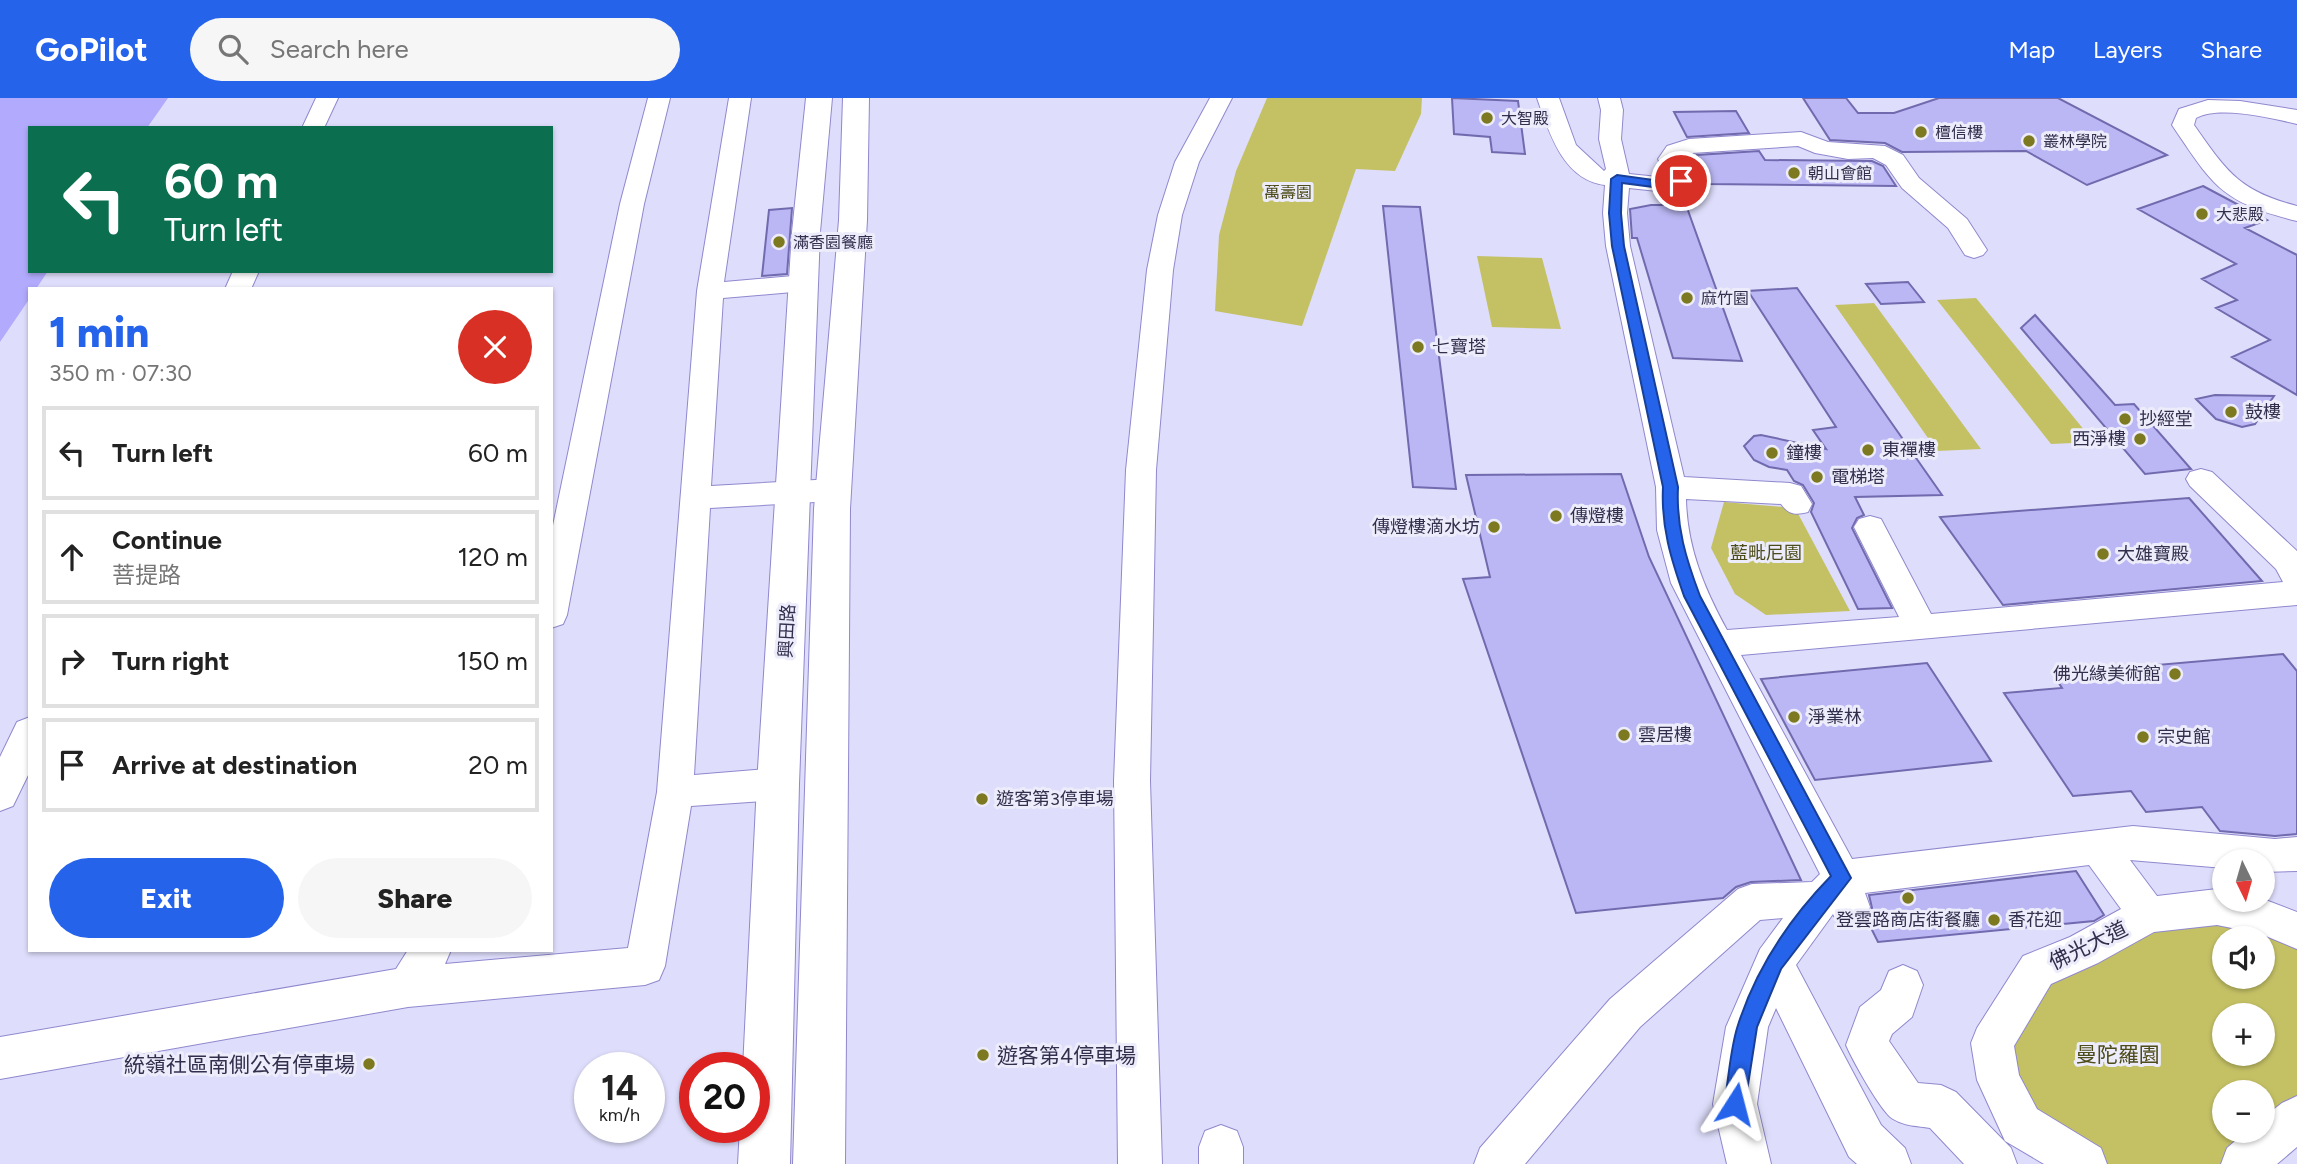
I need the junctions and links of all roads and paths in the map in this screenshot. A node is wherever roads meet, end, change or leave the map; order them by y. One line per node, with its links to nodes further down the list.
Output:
1 (327, 98): 10 (street)
2 (659, 98): 26 (street)
3 (740, 98): 14 (street)
4 (1221, 98): 47 (street)
5 (1548, 98): 11 (street)
6 (1609, 98): 11 (street)
7 (856, 115): 8 (main road); 16 (main road)
8 (817, 116): 15 (main road, 興田路)
9 (2297, 117): 12 (street)
10 (314, 126)
11 (1617, 179): 13 (street); 18 (street)
12 (2297, 214)
13 (1974, 250)
14 (710, 291): 15 (street); 21 (street)
15 (804, 297): 16 (main road); 20 (main road, 興田路)
16 (847, 306): 19 (main road)
17 (2201, 479): 24 (street)
18 (1671, 487): 22 (street); 28 (street)
19 (833, 490): 20 (street); 46 (main road)
20 (795, 492): 21 (street); 30 (main road, 興田路)
21 (694, 498): 31 (street)
22 (1797, 504)
23 (1870, 527): 27 (street)
24 (2297, 579)
25 (2297, 593): 27 (lane)
26 (553, 605)
27 (1921, 628): 28 (lane)
28 (1717, 644): 35 (street)
29 (28, 736): 32 (street)
30 (778, 784): 31 (street); 45 (main road, 興田路)
31 (675, 792): 41 (street)
32 (0, 794)
33 (2098, 847): 34 (street); 35 (street); 36 (street)
34 (2297, 854)
35 (1838, 894): 39 (street); 48 (street)
36 (2148, 915): 37 (street, 佛光大道); 44 (street, 佛光大道)
37 (2297, 931)
38 (430, 952): 41 (street)
39 (1774, 963): 49 (street); 50 (street)
40 (1903, 985): 51 (street)
41 (408, 987): 42 (street)
42 (0, 1058)
43 (2297, 1118): 52 (street)
44 (2071, 1161)
45 (764, 1164)
46 (819, 1164)
47 (1140, 1164)
48 (1496, 1164)
49 (1749, 1164)
50 (1889, 1164)
51 (1995, 1164)
52 (2243, 1164)

